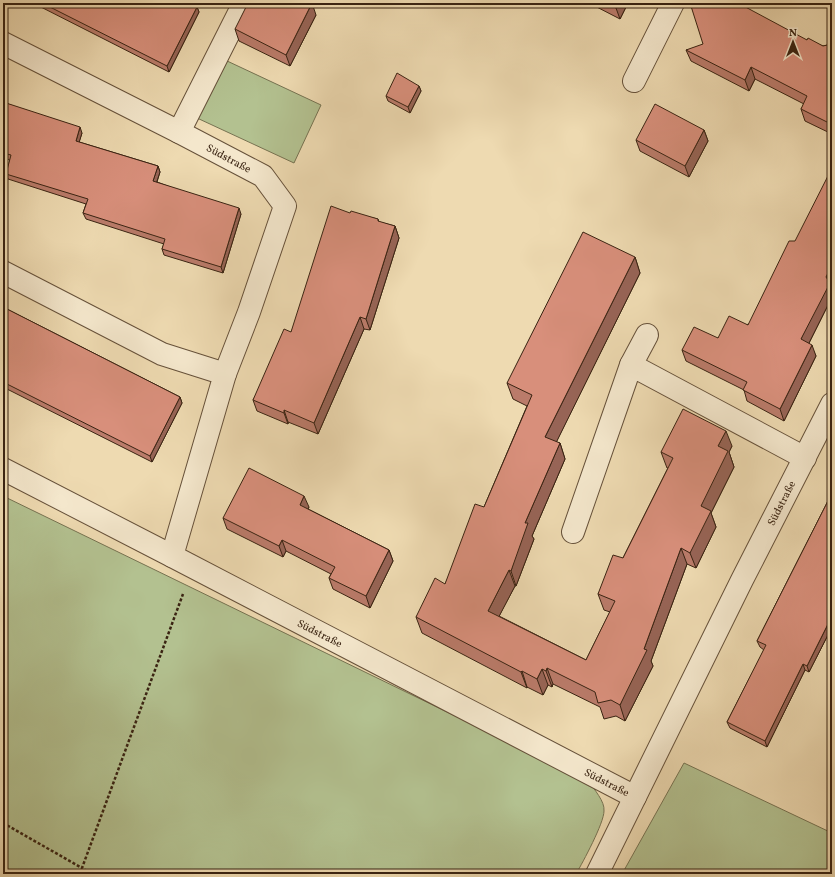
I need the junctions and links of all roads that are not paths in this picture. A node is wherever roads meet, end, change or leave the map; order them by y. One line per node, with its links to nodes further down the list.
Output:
1 (244, 3): 5 (street)
2 (673, 3): 4 (street)
3 (3, 43): 5 (street, Südstraße)
4 (634, 81)
5 (179, 132): 9 (street, Südstraße)
6 (3, 272): 9 (street)
7 (647, 335): 8 (street)
8 (631, 365): 11 (street); 13 (street)
9 (225, 374): 14 (street, Südstraße)
10 (832, 404): 11 (street, Südstraße)
11 (805, 458): 15 (street, Südstraße)
12 (3, 469): 14 (street)
13 (573, 532)
14 (172, 556): 15 (street, Südstraße)
15 (635, 797): 16 (street, Südstraße)
16 (597, 874)

